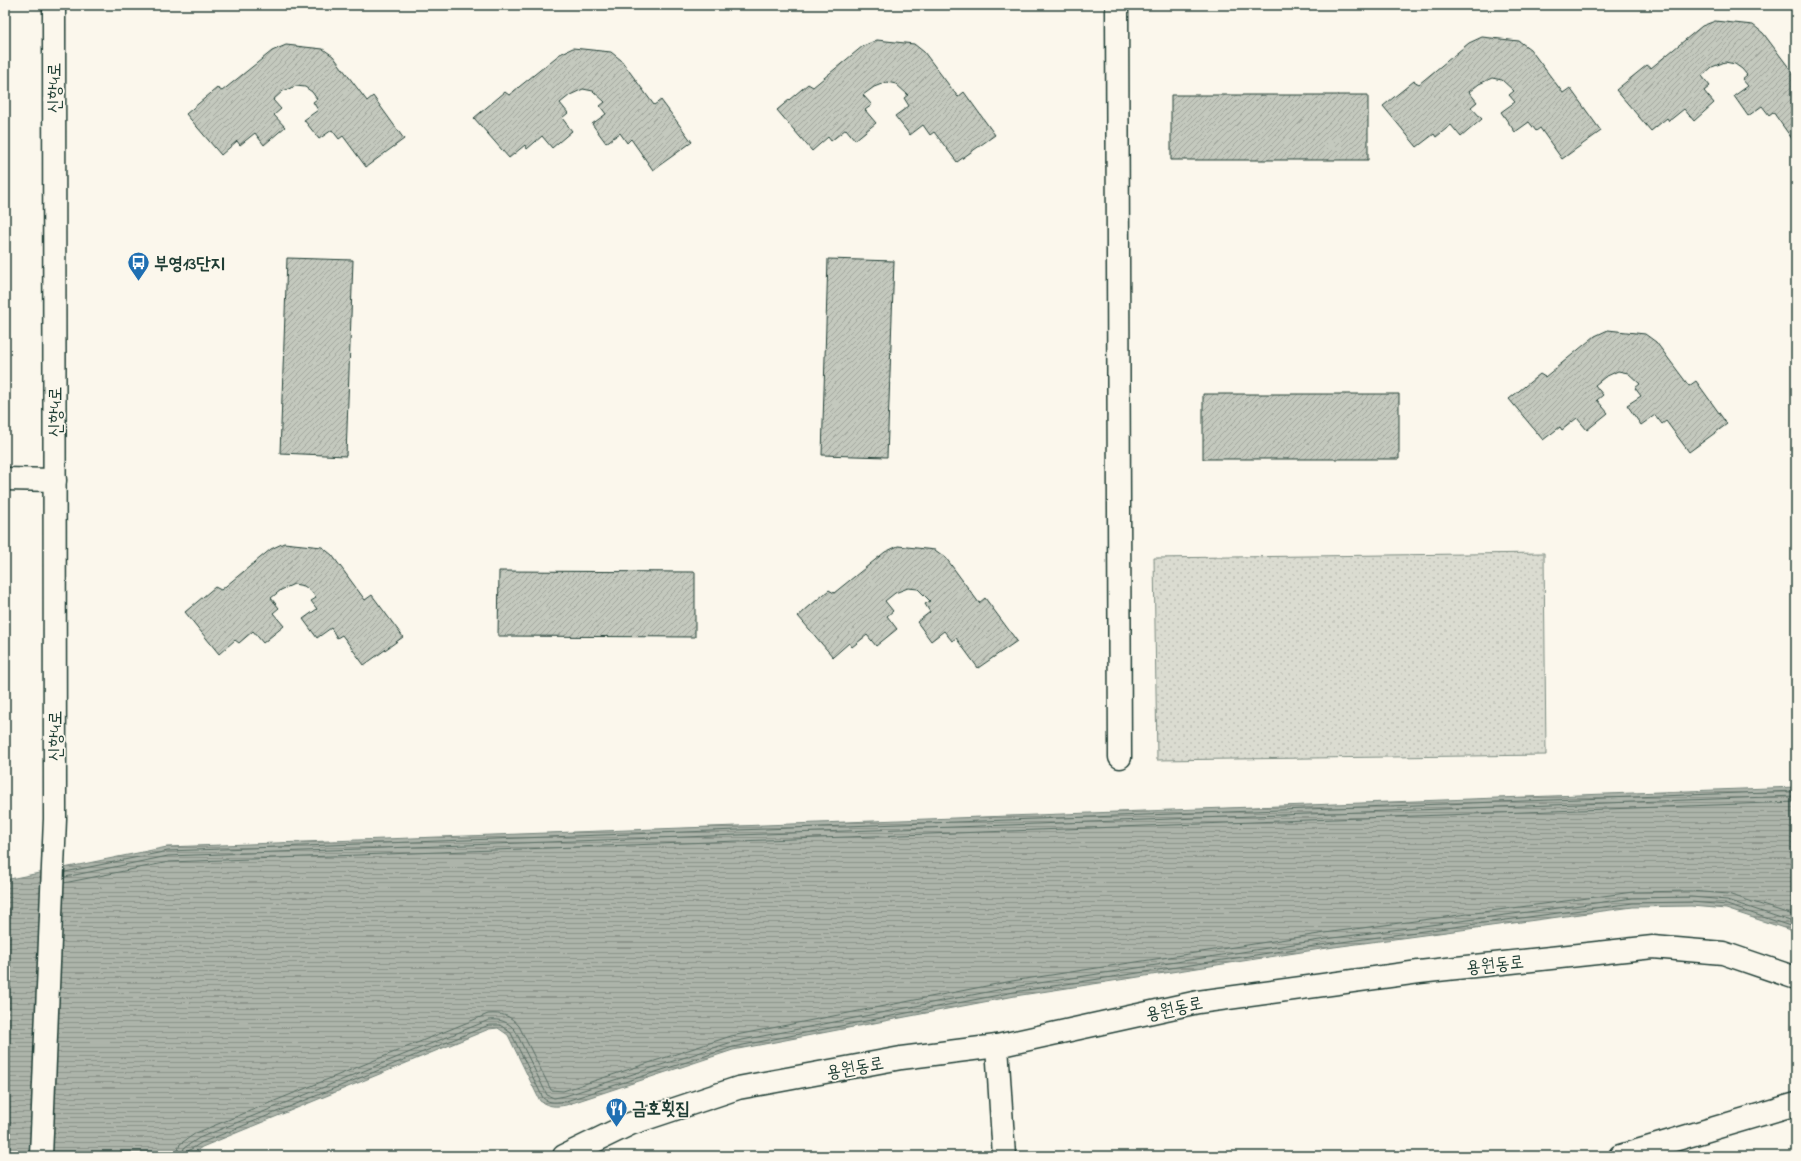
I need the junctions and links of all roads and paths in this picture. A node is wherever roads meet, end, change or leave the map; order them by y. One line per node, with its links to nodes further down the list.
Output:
1 (54, 5): 4 (main road, 신항4로)
2 (1117, 5): 5 (main road)
3 (5, 479): 4 (main road)
4 (55, 480): 9 (main road, 신항4로)
5 (1120, 757)
6 (1796, 978): 7 (main road, 용원동로)
7 (997, 1046): 10 (main road, 용원동로); 11 (main road)
8 (1796, 1104): 12 (main road)
9 (41, 1156)
10 (564, 1156)
11 (1004, 1156)
12 (1620, 1156)

